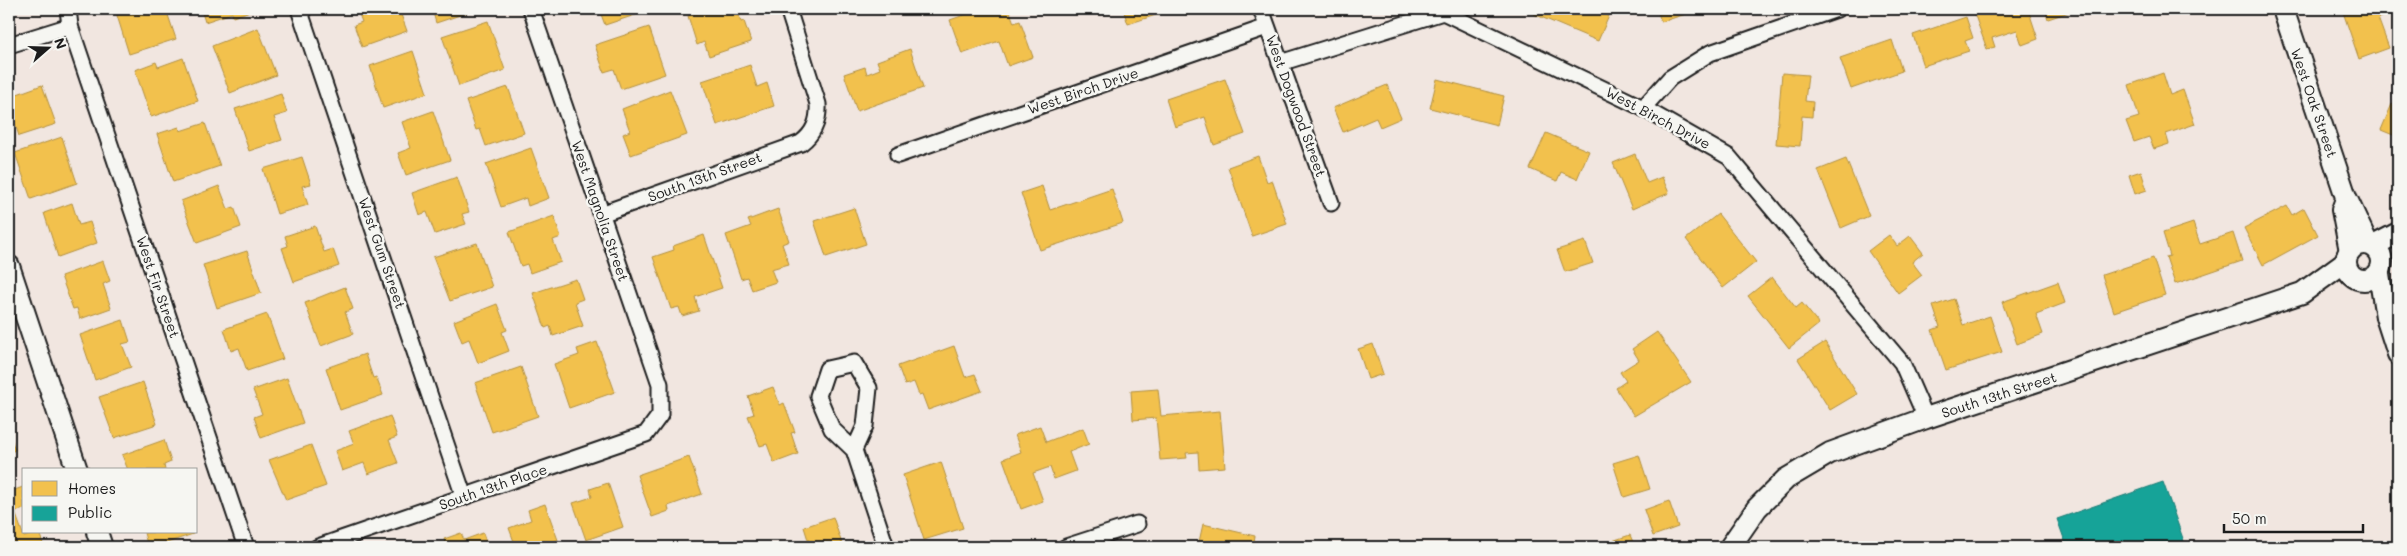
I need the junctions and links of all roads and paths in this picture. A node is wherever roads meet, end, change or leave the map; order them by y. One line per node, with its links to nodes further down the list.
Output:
1 (68, 9): 8 (street, West Fir Street)
2 (299, 9): 24 (street, West Gum Street)
3 (531, 9): 15 (street, West Magnolia Street)
4 (788, 9): 15 (street, South 13th Street)
5 (1261, 9): 9 (street, West Dogwood Street)
6 (1837, 9): 12 (street)
7 (2283, 9): 17 (street, West Oak Street)
8 (70, 26): 10 (street); 28 (street, West Fir Street)
9 (1268, 27): 11 (street, West Dogwood Street); 13 (street, West Birch Drive)
10 (9, 45)
11 (1280, 63): 12 (street, West Birch Drive); 14 (street, West Dogwood Street)
12 (1643, 108): 21 (street, West Birch Drive)
13 (898, 154)
14 (1331, 203)
15 (601, 214): 20 (street, West Magnolia Street)
16 (2398, 233): 17 (street, South 13th Street)
17 (2368, 260): 19 (street, West Oak Street); 21 (street, South 13th Street)
18 (9, 266): 23 (street)
19 (2398, 354)
20 (660, 414): 24 (street, South 13th Place)
21 (1926, 418): 32 (street, South 13th Street)
22 (854, 450): 22 (street); 30 (street)
23 (76, 468)
24 (464, 497): 29 (street, South 13th Place)
25 (1137, 524): 31 (street)
26 (99, 534): 27 (street)
27 (102, 547)
28 (246, 547)
29 (318, 547)
30 (886, 547)
31 (1066, 547)
32 (1730, 547)

